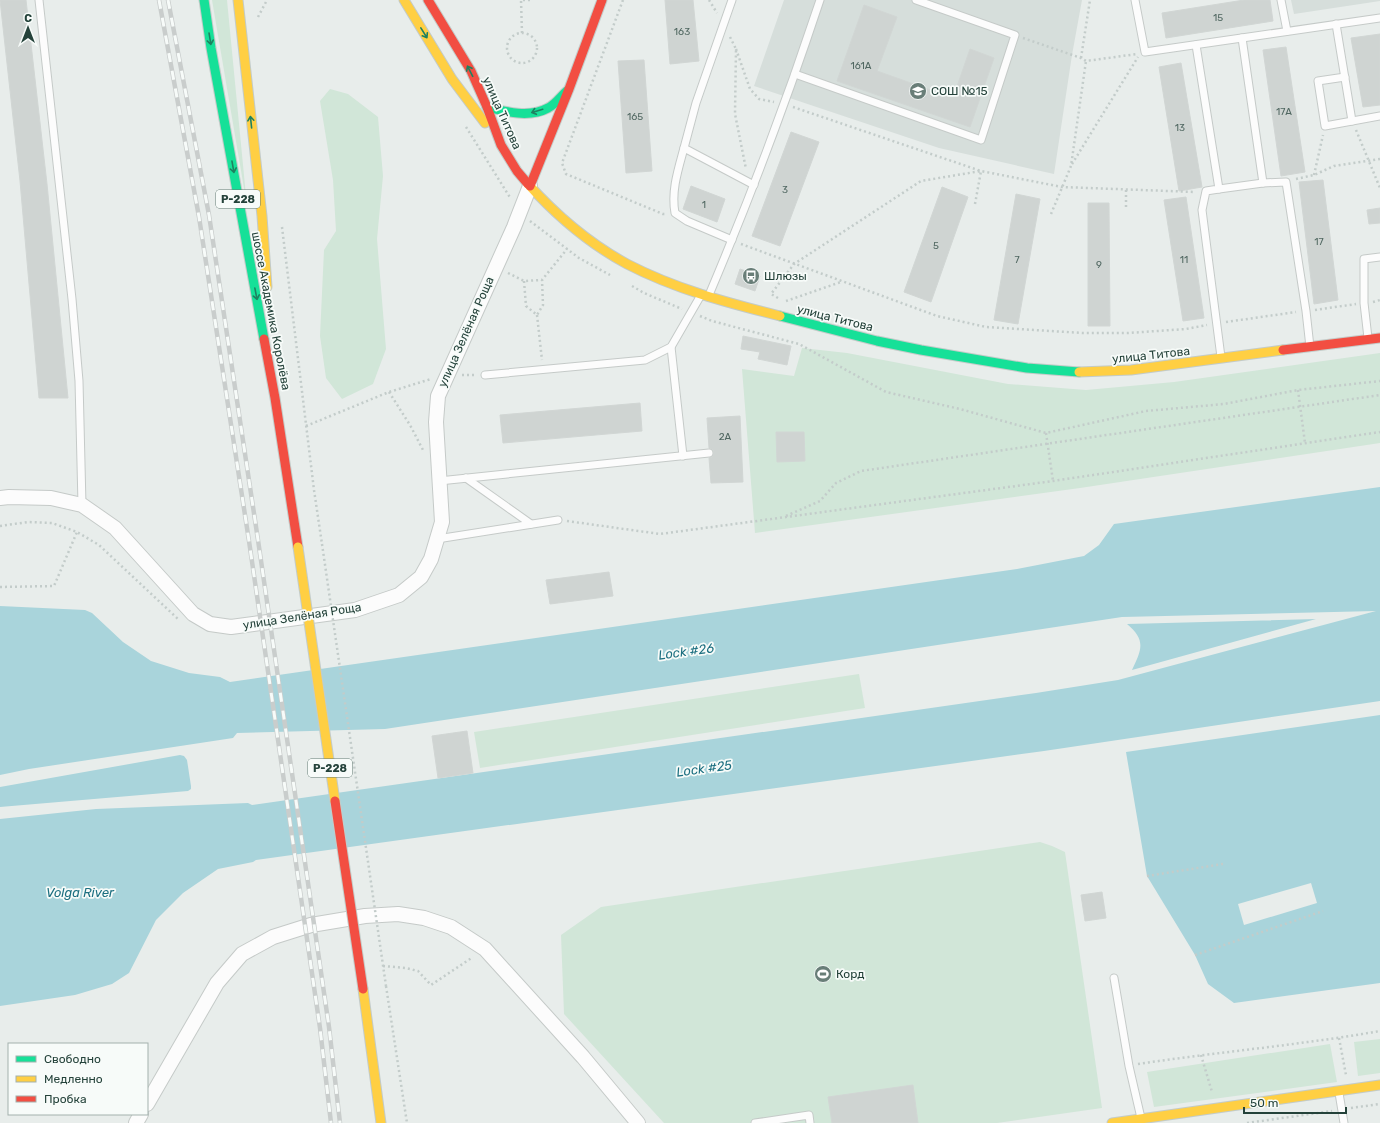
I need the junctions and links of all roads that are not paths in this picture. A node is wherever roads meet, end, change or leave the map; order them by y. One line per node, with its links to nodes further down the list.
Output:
1 (38, 0): 46 (lane)
2 (204, 0): 40 (main road, шоссе Академика Королёва / Р-228, one-way to 40)
3 (238, 0): 31 (main road, шоссе Академика Королёва / Р-228, one-way to 3)
4 (404, 0): 23 (main road, one-way to 23)
5 (428, 0): 20 (main road, улица Титова, one-way to 5)
6 (602, 0): 19 (main road)
7 (732, 0): 24 (lane)
8 (820, 0): 17 (lane)
9 (916, 0): 17 (lane)
10 (1135, 0): 16 (lane)
11 (1281, 0): 14 (lane)
12 (1380, 18): 13 (lane)
13 (1336, 24): 14 (lane); 18 (lane)
14 (1287, 31): 15 (lane)
15 (1242, 38): 16 (lane); 26 (lane)
16 (1196, 45): 28 (lane)
17 (796, 74): 25 (lane)
18 (1345, 77): 22 (lane); 22 (lane)
19 (569, 89): 20 (main road, one-way to 20); 27 (main road)
20 (487, 107): 23 (main road, улица Титова)
21 (1380, 116): 22 (lane)
22 (1352, 121)
23 (501, 146): 27 (main road, улица Титова)
24 (684, 148): 25 (lane); 29 (lane)
25 (752, 183): 29 (lane)
26 (1263, 183): 28 (lane); 37 (lane)
27 (530, 186): 32 (main road, улица Титова); 44 (street, улица Зелёная Роща)
28 (1219, 188): 38 (lane)
29 (732, 240): 32 (lane)
30 (1380, 256): 35 (lane)
31 (268, 295)
32 (704, 296): 36 (lane); 38 (main road, улица Титова)
33 (269, 319): 40 (main road, шоссе Академика Королёва / Р-228)
34 (1380, 338): 35 (main road, улица Титова)
35 (1368, 340): 37 (main road, улица Титова)
36 (671, 347): 39 (lane); 42 (lane)
37 (1310, 348): 38 (main road, улица Титова)
38 (1221, 359)
39 (485, 375)
40 (275, 398): 55 (main road, Р-228, bridge)
41 (709, 453): 42 (lane)
42 (683, 456): 43 (lane)
43 (466, 478): 44 (lane); 48 (lane)
44 (439, 481): 49 (street, улица Зелёная Роща)
45 (3, 495): 46 (street, улица Зелёная Роща)
46 (82, 505): 49 (street, улица Зелёная Роща)
47 (558, 520): 48 (lane)
48 (531, 524): 49 (lane)
49 (437, 539)
50 (1114, 978): 54 (lane)
51 (1380, 1085): 52 (main road)
52 (1339, 1091): 54 (main road); 60 (lane)
53 (148, 1102): 56 (street)
54 (1142, 1121): 59 (main road)
55 (381, 1123)
56 (638, 1123)
57 (755, 1123): 58 (lane)
58 (810, 1123)
59 (1112, 1123)
60 (1344, 1123)

